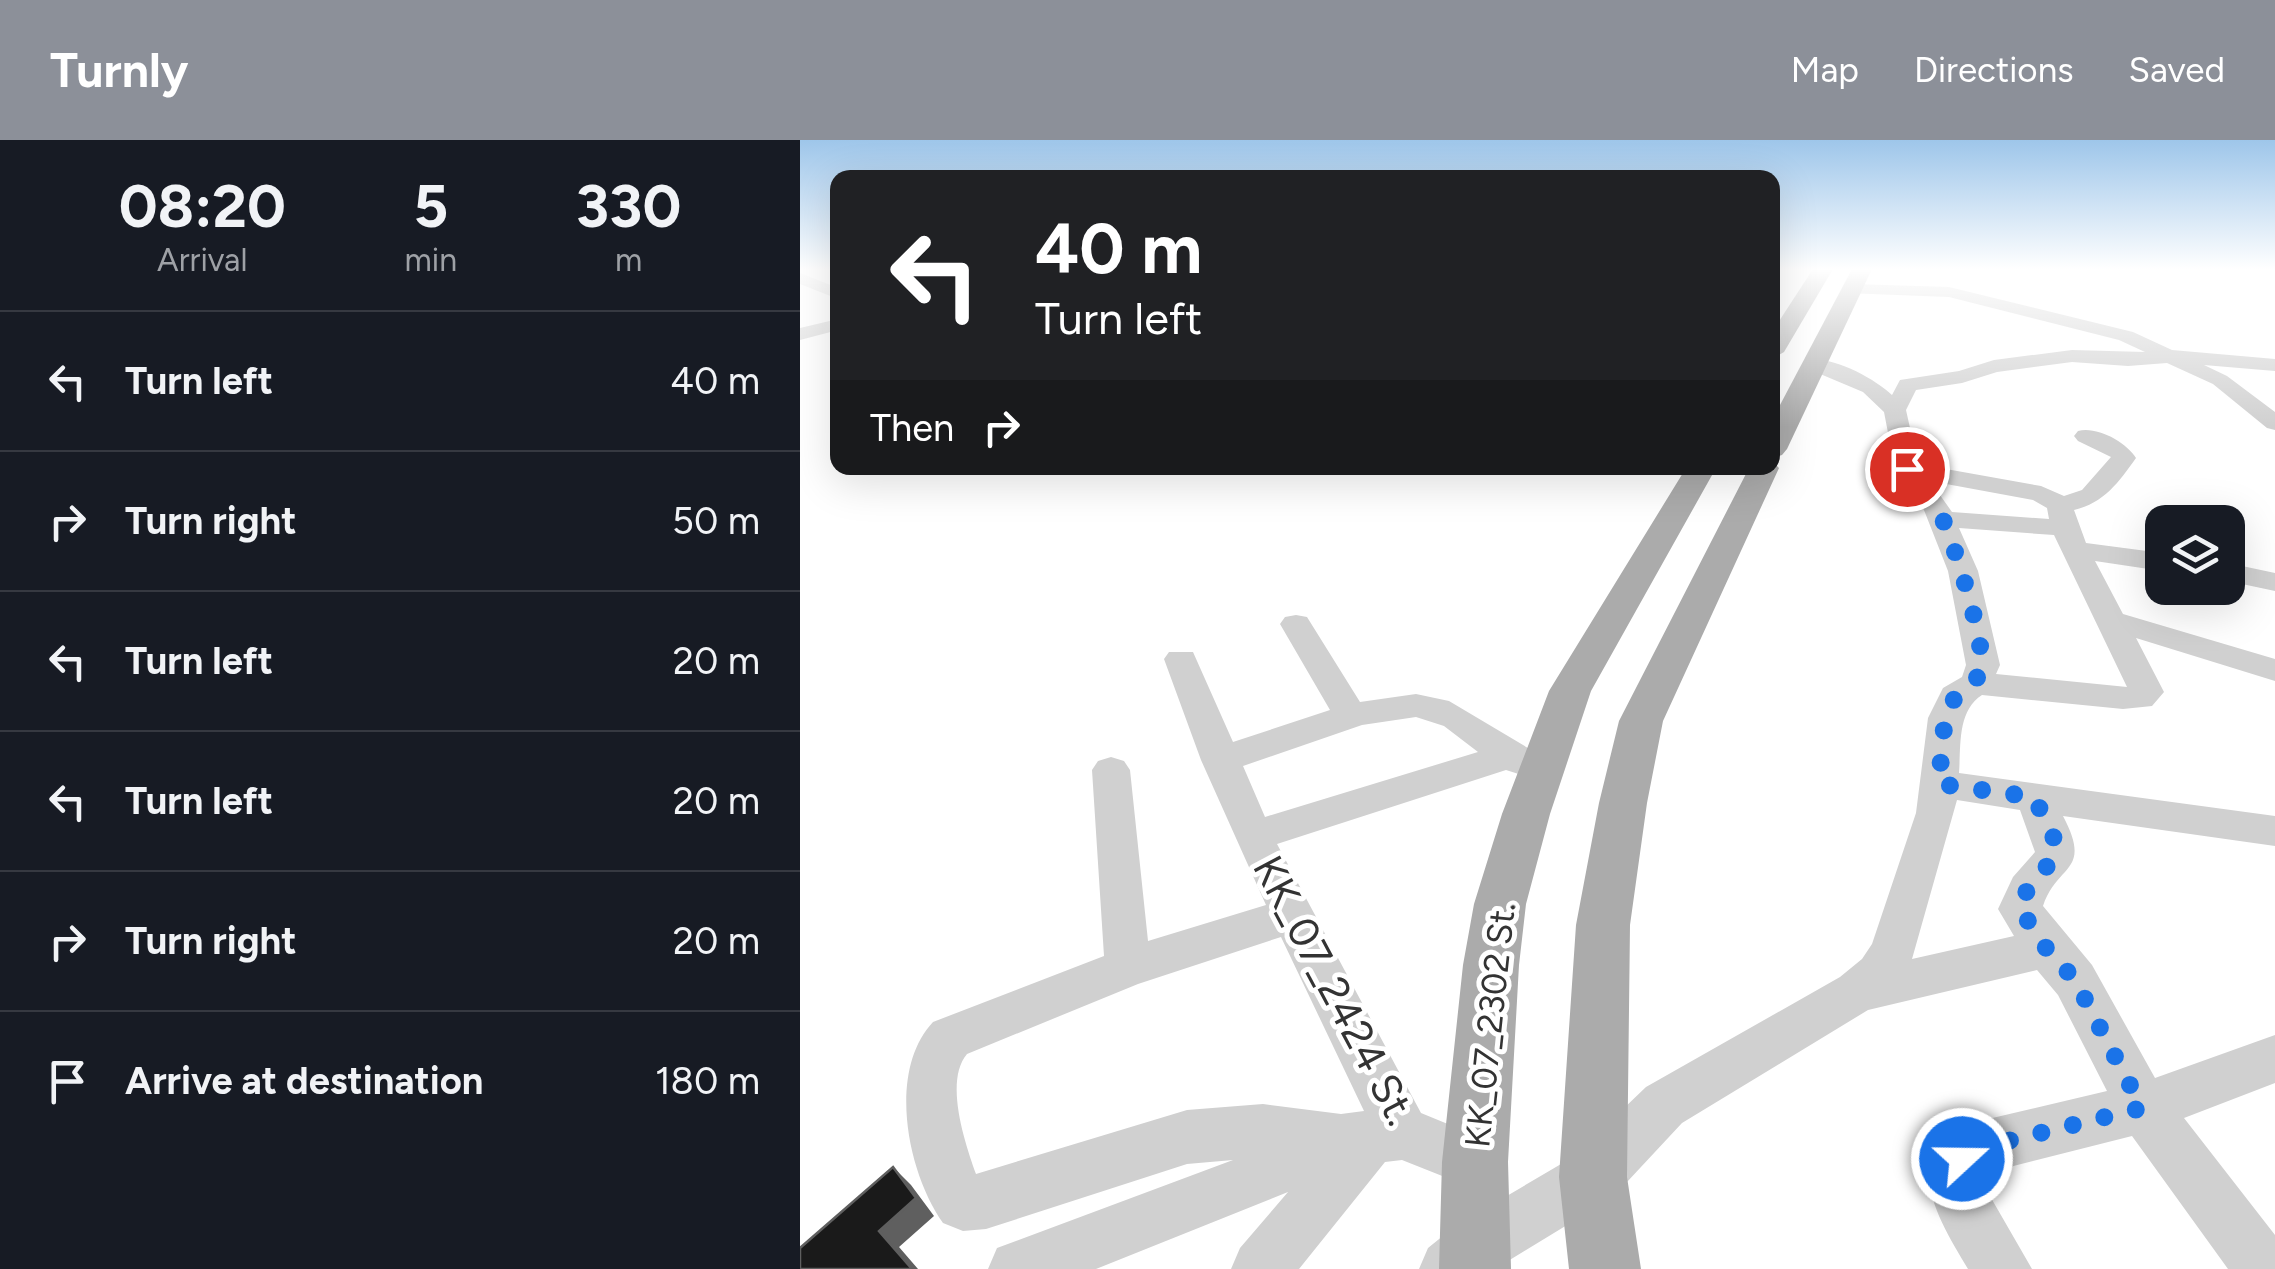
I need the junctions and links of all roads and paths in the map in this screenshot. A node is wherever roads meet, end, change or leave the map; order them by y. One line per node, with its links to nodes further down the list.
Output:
1 (1835, 322): 6 (main road)
2 (2068, 322): 5 (street)
3 (830, 326): 4 (street)
4 (801, 332)
5 (2174, 356): 7 (street); 8 (street); 9 (street)
6 (1813, 364): 8 (street); 10 (main road)
7 (2275, 365)
8 (1895, 410): 12 (street)
9 (2275, 423)
10 (1780, 432)
11 (2086, 436): 16 (street)
12 (1907, 469): 15 (street); 16 (street)
13 (1697, 475): 27 (main road, KK_07_2302 St.)
14 (1761, 475): 41 (main road)
15 (1942, 519): 16 (street); 24 (street)
16 (2066, 527): 17 (street); 20 (street)
17 (2145, 556)
18 (2245, 576): 19 (street)
19 (2275, 582)
20 (2111, 620): 23 (street); 24 (street)
21 (1296, 624): 25 (street)
22 (1181, 659): 26 (street, KK_07_2424 St.)
23 (2275, 670)
24 (1976, 683): 29 (street)
25 (1351, 716): 26 (street); 27 (street)
26 (1220, 760): 32 (street, KK_07_2424 St.)
27 (1524, 763): 32 (street, KK_07_2424 St.); 40 (main road, KK_07_2302 St.)
28 (1111, 770): 35 (street)
29 (1939, 784): 30 (street); 36 (street)
30 (2034, 797): 31 (street); 34 (street)
31 (2275, 831)
32 (1254, 836): 33 (street, KK_07_2424 St.)
33 (1294, 916): 35 (street); 39 (street, KK_07_2424 St.)
34 (2046, 948): 36 (street); 38 (street)
35 (1128, 967): 39 (street)
36 (1857, 992): 41 (street)
37 (2275, 1059): 38 (street)
38 (2142, 1108): 46 (street); 47 (street)
39 (1372, 1137): 40 (street, KK_07_2424 St.); 43 (street); 44 (street)
40 (1475, 1162): 42 (main road, KK_07_2302 St.)
41 (1594, 1176): 42 (street); 45 (main road)
42 (1466, 1262)
43 (1018, 1269)
44 (1261, 1269)
45 (1605, 1269)
46 (2002, 1269)
47 (2264, 1269)

